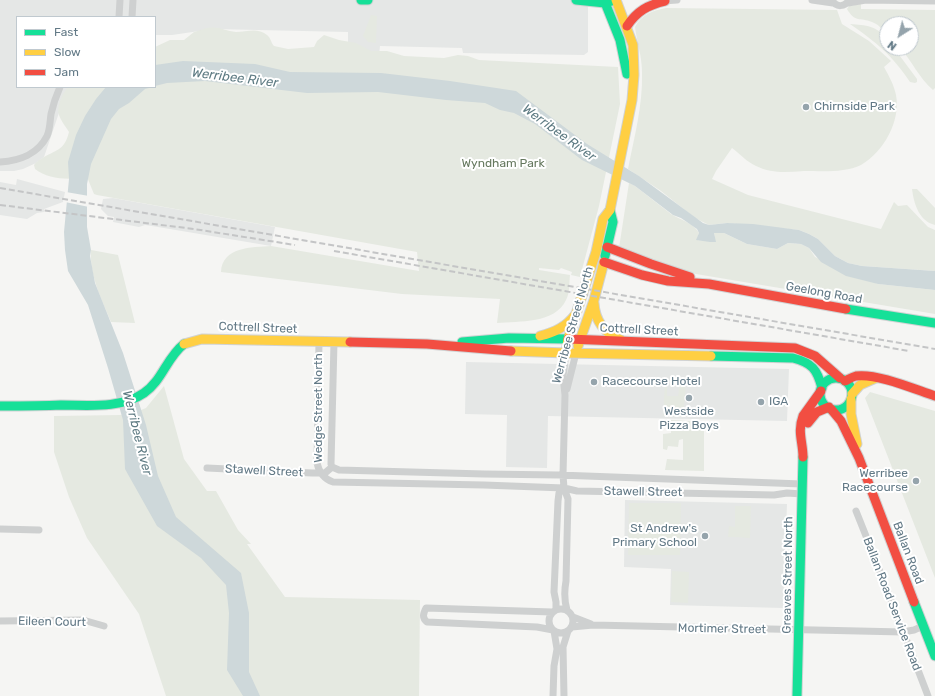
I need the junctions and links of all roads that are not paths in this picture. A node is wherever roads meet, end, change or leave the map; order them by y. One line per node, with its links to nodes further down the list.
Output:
1 (120, 0): 16 (street)
2 (133, 0): 17 (street)
3 (361, 0): 4 (main road)
4 (368, 0)
5 (576, 0): 11 (main road)
6 (616, 0): 11 (main road); 18 (main road)
7 (649, 0): 12 (street)
8 (677, 0): 12 (street)
9 (812, 0): 13 (street)
10 (865, 0): 14 (street); 15 (street)
11 (604, 1): 20 (main road)
12 (665, 1): 18 (main road)
13 (833, 1): 14 (street)
14 (849, 1)
15 (935, 1)
16 (119, 16)
17 (132, 16)
18 (627, 26): 20 (main road)
19 (60, 88): 21 (street)
20 (632, 100): 22 (main road)
21 (0, 162)
22 (610, 210): 23 (main road, Werribee Street North); 24 (main road, Werribee Street North)
23 (607, 247): 24 (main road); 25 (main road, Werribee Street North); 26 (main road, Geelong Road)
24 (596, 252): 25 (main road); 28 (main road, Werribee Street North)
25 (604, 262): 26 (main road, Geelong Road); 27 (main road, Werribee Street North)
26 (710, 284): 29 (main road, Geelong Road)
27 (594, 300): 32 (main road, Werribee Street North); 33 (main road)
28 (577, 313): 30 (main road); 31 (main road, Werribee Street North)
29 (935, 323)
30 (530, 338): 31 (main road, Cottrell Street); 36 (main road, Cottrell Street)
31 (568, 339): 32 (main road, Cottrell Street); 38 (main road, Werribee Street North)
32 (579, 339): 33 (main road, Cottrell Street); 39 (main road, Werribee Street North)
33 (629, 341): 37 (main road, Cottrell Street)
34 (319, 342): 35 (main road, Cottrell Street); 47 (main road, Cottrell Street); 53 (street, Wedge Street North)
35 (334, 342): 36 (main road, Cottrell Street); 51 (street, Wedge Street North)
36 (427, 344): 38 (main road, Cottrell Street)
37 (733, 346): 40 (main road); 42 (main road, Cottrell Street)
38 (566, 353): 39 (main road, Cottrell Street); 44 (street, Werribee Street North)
39 (576, 354): 40 (main road, Cottrell Street); 44 (street, Werribee Street North)
40 (751, 358): 43 (main road, Cottrell Street)
41 (876, 378): 42 (main road); 45 (main road); 46 (main road)
42 (842, 380): 43 (main road); 46 (main road)
43 (821, 389): 48 (main road); 49 (main road, Greaves Street North)
44 (565, 395): 56 (street, Werribee Street North)
45 (935, 396)
46 (852, 397): 48 (main road); 50 (main road, Ballan Road)
47 (0, 406)
48 (830, 408): 49 (main road, Greaves Street North); 50 (main road, Ballan Road)
49 (803, 454): 58 (main road, Greaves Street North)
50 (859, 458): 71 (main road, Ballan Road)
51 (332, 467): 53 (street, Stawell Street); 54 (street, Stawell Street)
52 (207, 468): 53 (street, Stawell Street)
53 (321, 473): 57 (street, Stawell Street)
54 (439, 473): 55 (street, Stawell Street); 57 (street)
55 (484, 474): 56 (street, Stawell Street); 59 (street)
56 (563, 475): 58 (street, Stawell Street); 60 (street, Werribee Street North)
57 (439, 484): 59 (street, Stawell Street)
58 (802, 484): 61 (main road, Greaves Street North)
59 (484, 485): 60 (street, Stawell Street)
60 (564, 488): 61 (street, Stawell Street); 65 (street, Werribee Street North); 66 (street, Werribee Street North)
61 (802, 494): 73 (main road, Greaves Street North)
62 (856, 511): 75 (street, Ballan Road Service Road)
63 (0, 529): 64 (street)
64 (39, 530)
65 (554, 610): 66 (street); 74 (street); 74 (street)
66 (567, 610): 67 (street)
67 (572, 617): 69 (street, Mortimer Street); 72 (street)
68 (0, 621): 70 (street, Eileen Court)
69 (593, 625): 72 (street, Mortimer Street); 73 (street, Mortimer Street)
70 (104, 626)
71 (923, 626): 75 (street, Mortimer Street); 76 (main road, Ballan Road)
72 (570, 629): 74 (street); 78 (street)
73 (799, 630): 75 (street, Mortimer Street); 79 (main road, Greaves Street North)
74 (554, 631): 77 (street)
75 (903, 632): 80 (street, Ballan Road Service Road)
76 (935, 656)
77 (554, 696)
78 (564, 696)
79 (798, 696)
80 (928, 696)

